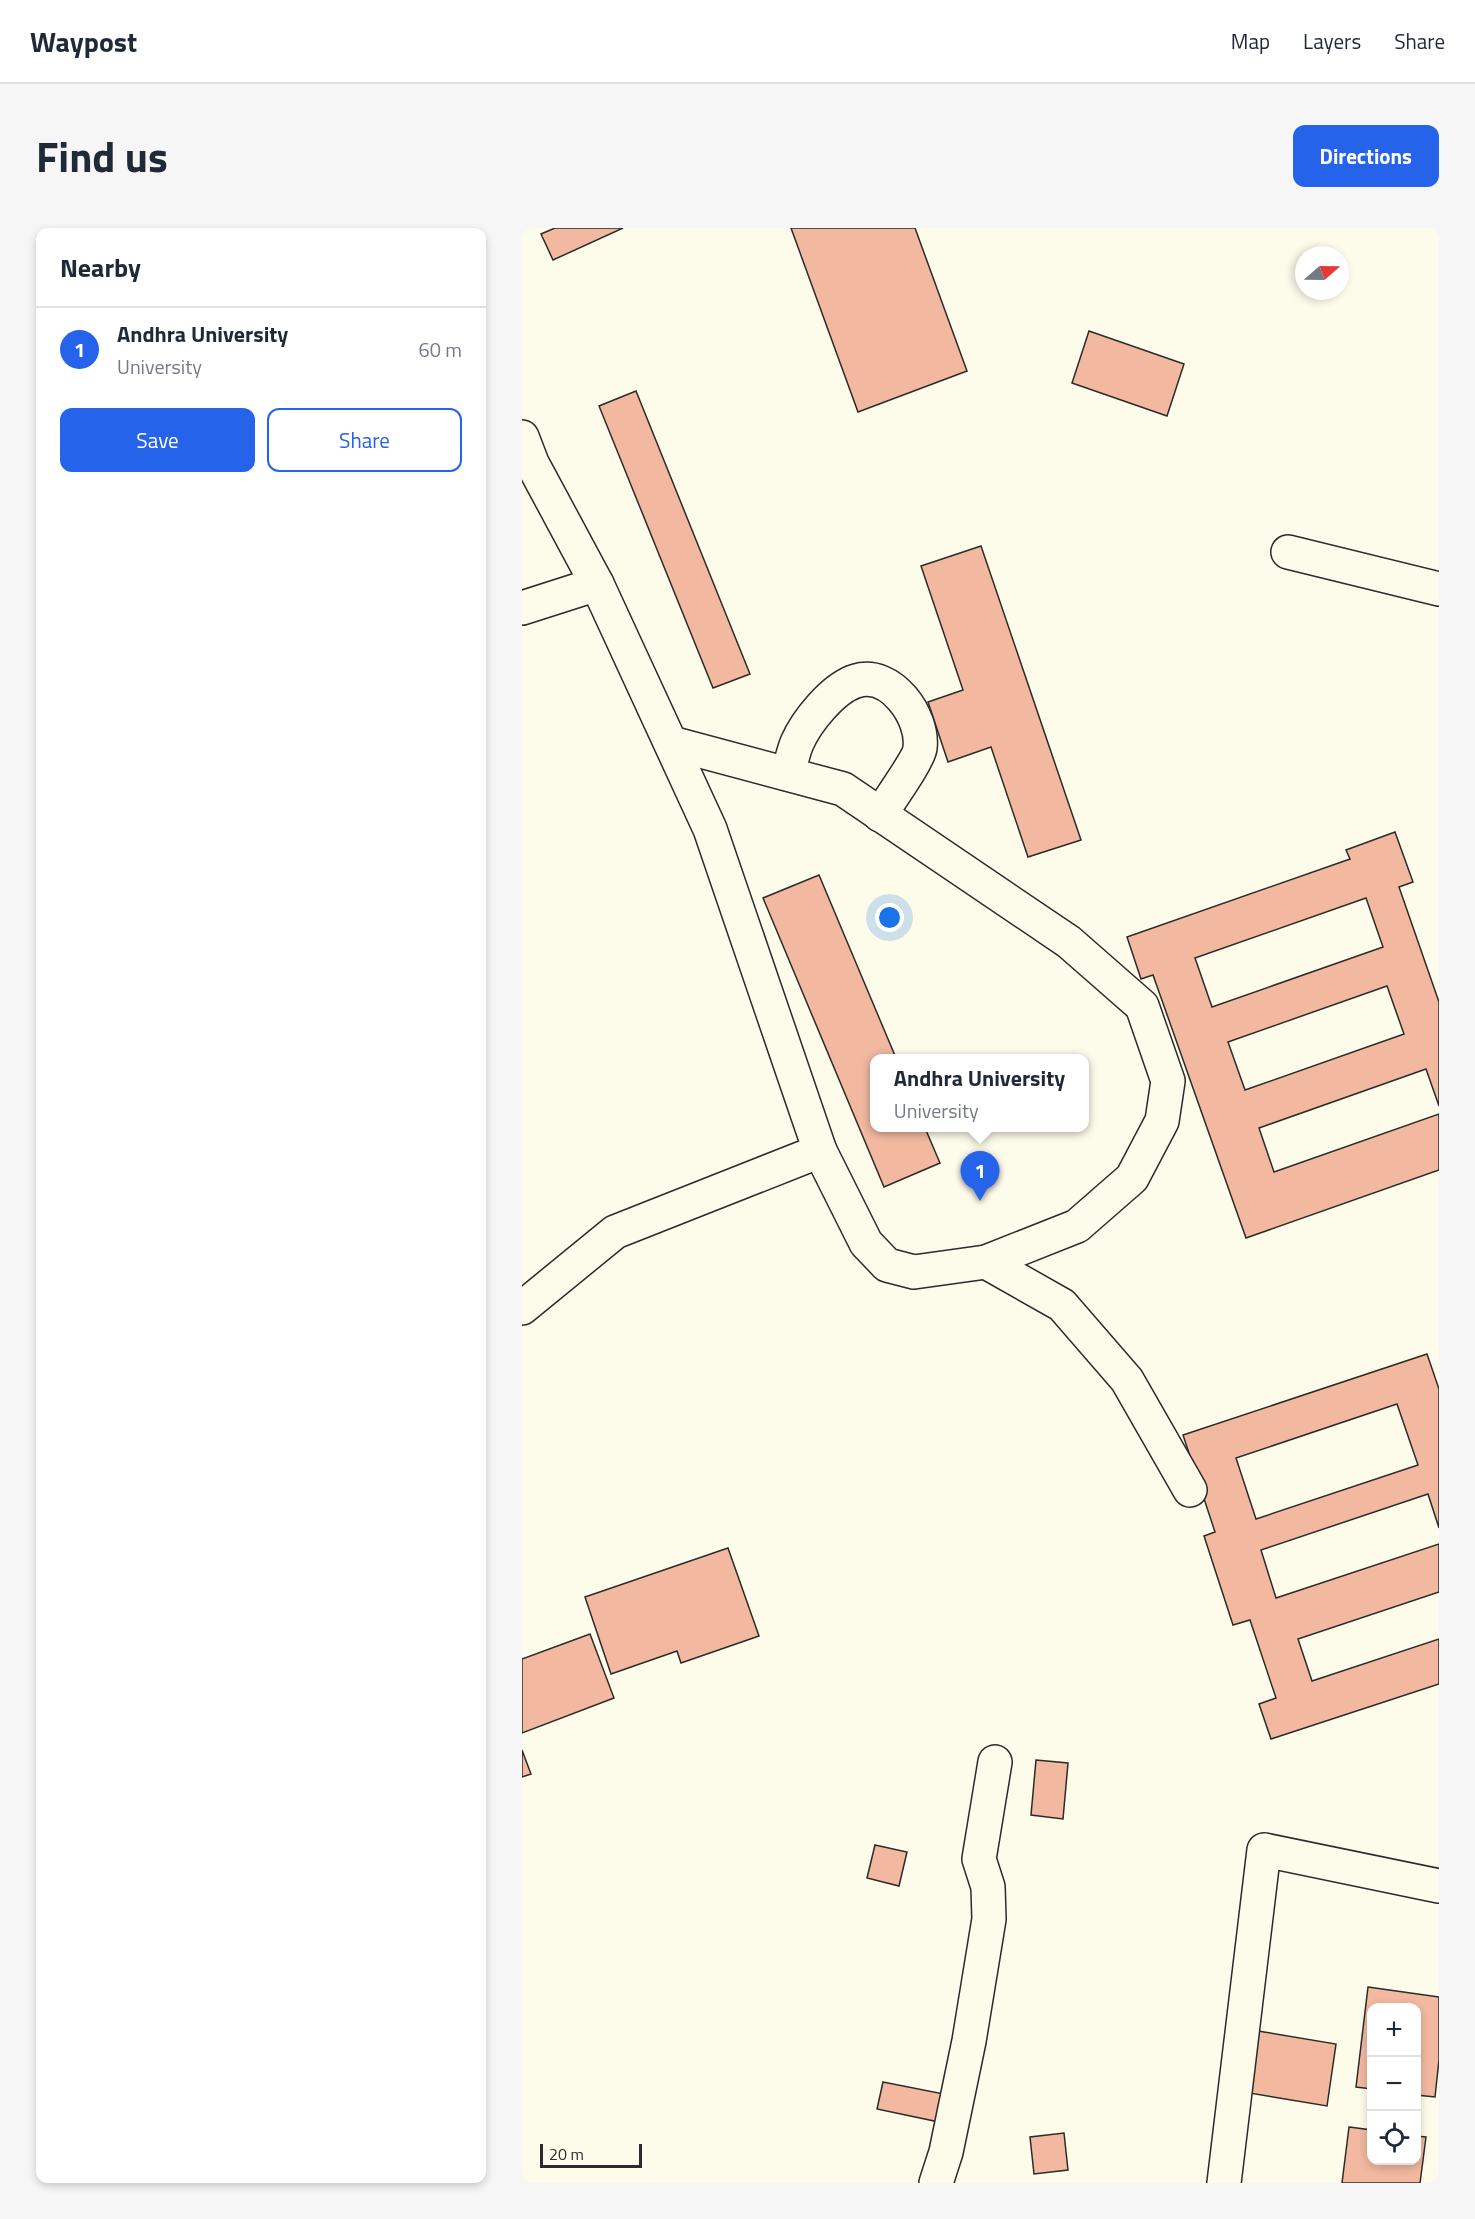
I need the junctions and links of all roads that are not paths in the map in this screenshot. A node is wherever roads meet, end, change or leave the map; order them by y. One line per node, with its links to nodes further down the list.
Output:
1 (522, 437): 3 (street)
2 (1288, 552): 4 (street)
3 (597, 584): 5 (street); 6 (street)
4 (1439, 589)
5 (522, 608)
6 (671, 743): 7 (street); 9 (street)
7 (789, 774): 8 (street); 8 (street)
8 (880, 815): 10 (street)
9 (820, 1151): 10 (street); 11 (street)
10 (986, 1262): 12 (street)
11 (522, 1308)
12 (1190, 1490)
13 (994, 1762): 15 (street)
14 (1439, 1886): 16 (street)
15 (936, 2183)
16 (1224, 2183)

